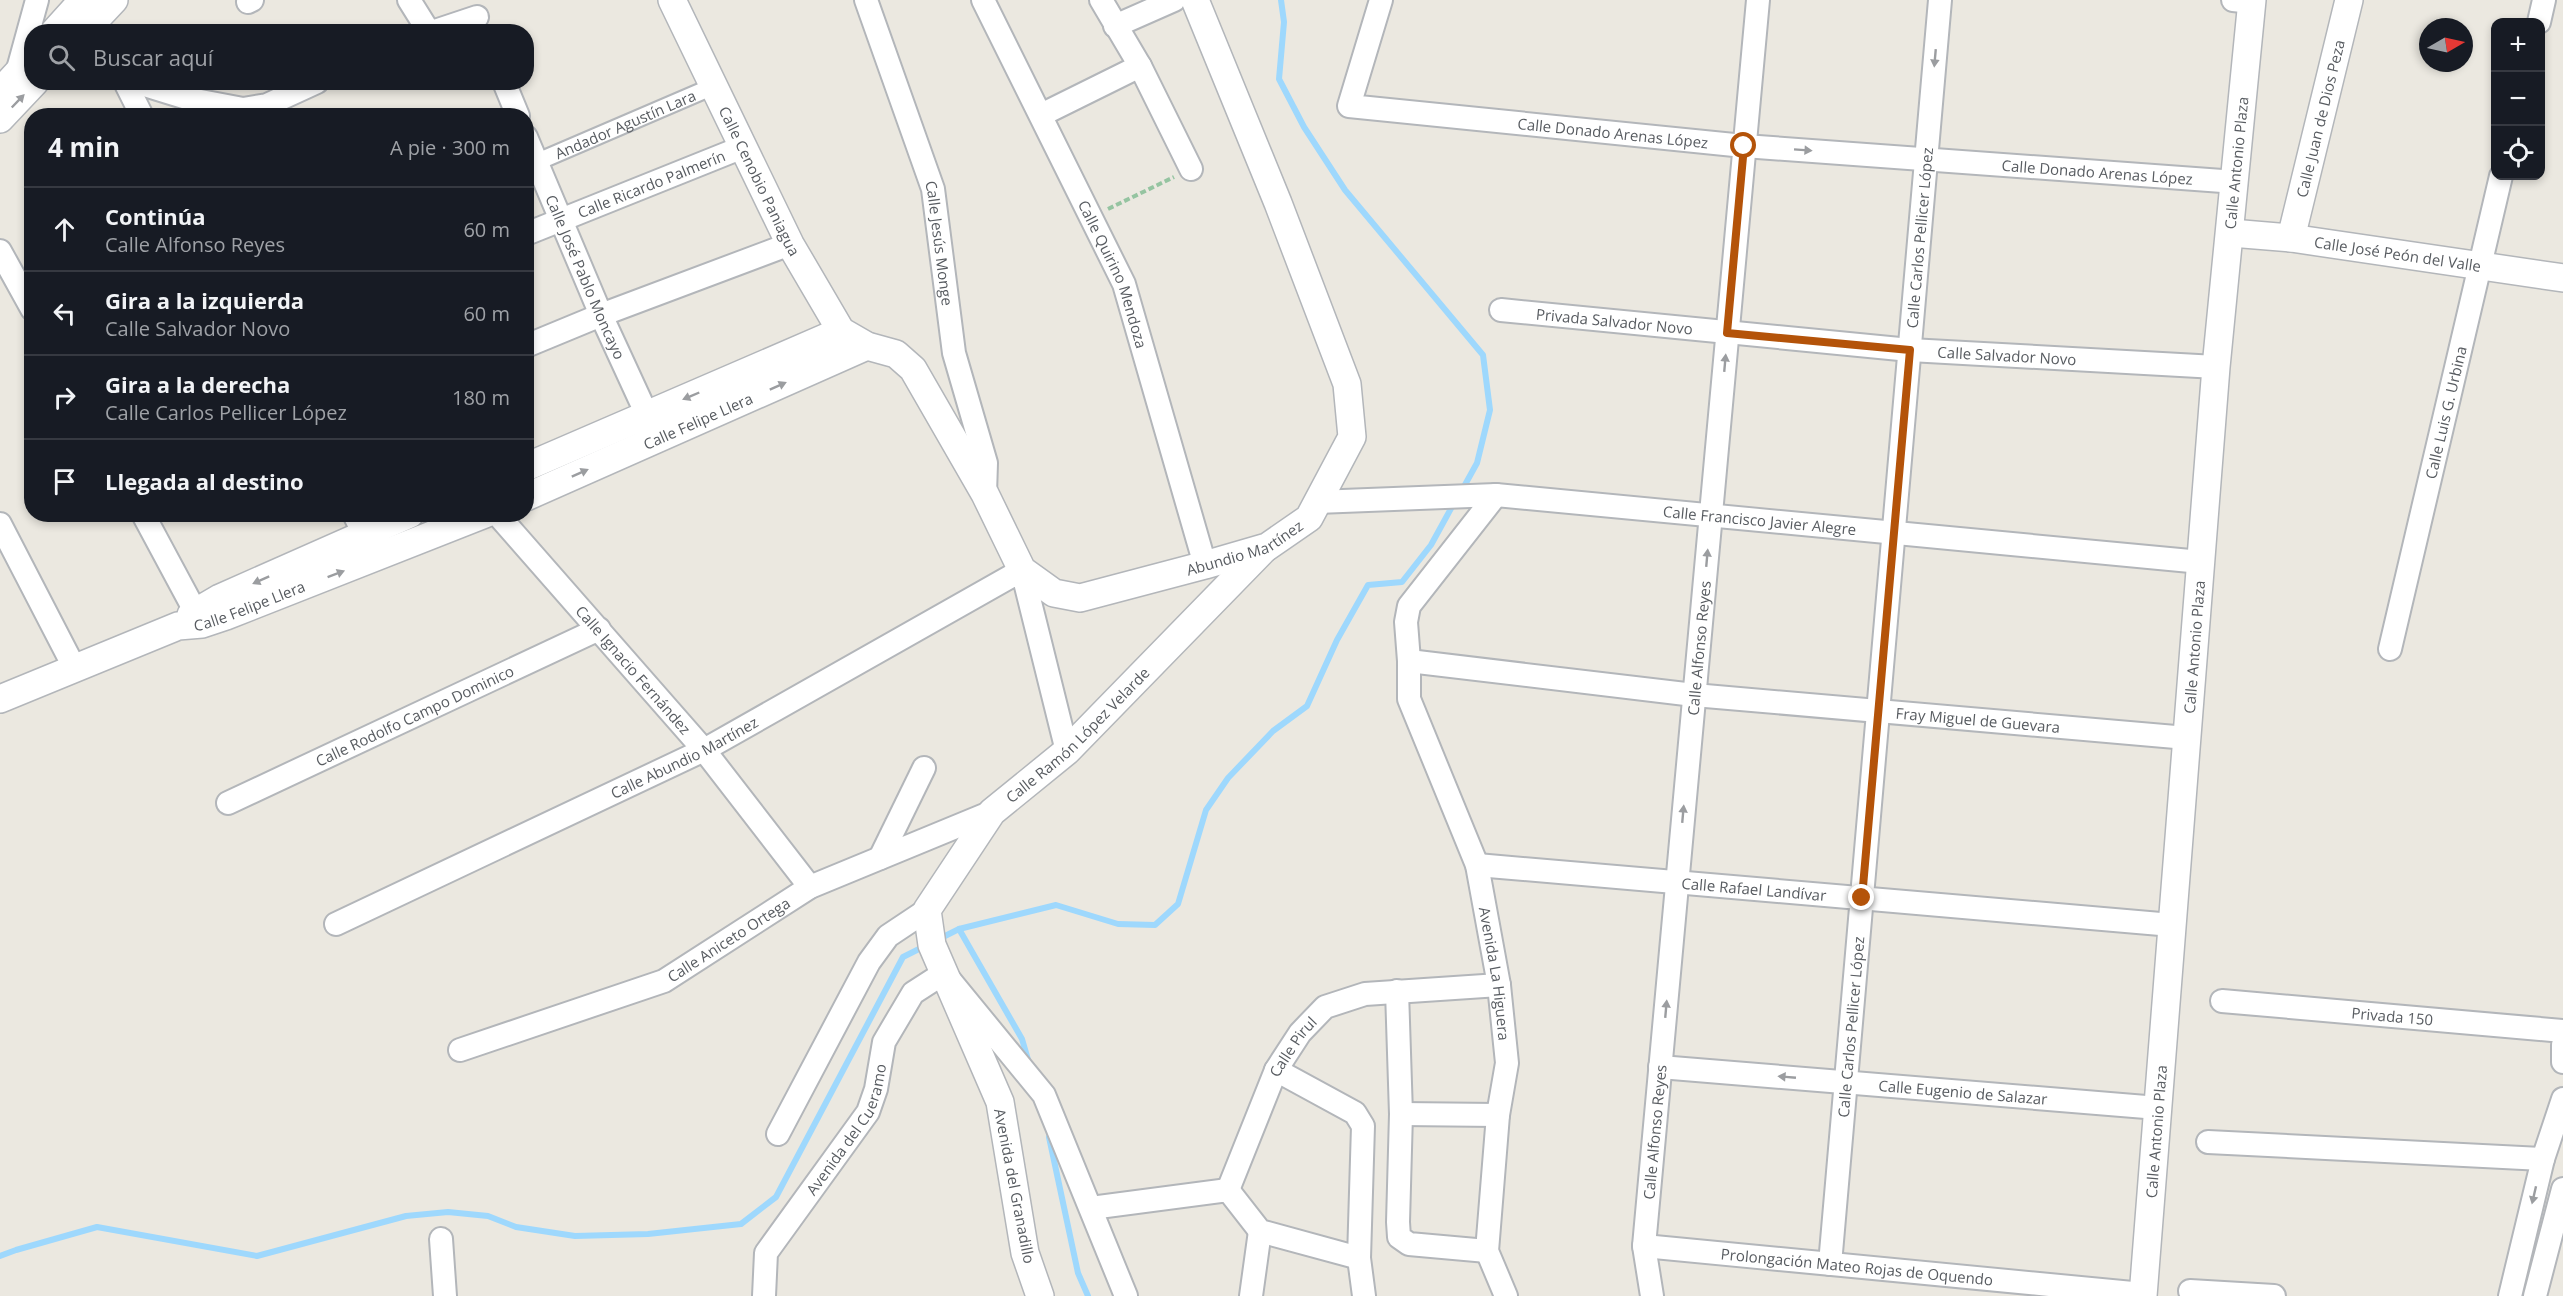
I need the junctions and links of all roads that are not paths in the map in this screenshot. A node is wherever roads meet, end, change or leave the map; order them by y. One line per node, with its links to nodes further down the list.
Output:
1 (37, 0): 19 (street)
2 (114, 0): 16 (street)
3 (409, 0): 21 (street)
4 (672, 0): 26 (street, Calle Cenobio Paniagua)
5 (866, 0): 66 (street, Calle Jesús Monge)
6 (1101, 0): 23 (street)
7 (1174, 0): 23 (street)
8 (1195, 0): 68 (street, Abundio Martínez)
9 (1381, 0): 38 (street, Calle Donado Arenas López)
10 (1758, 0): 38 (street, Calle Alfonso Reyes)
11 (1940, 0): 41 (street, Calle Carlos Pellicer López, one-way to 41)
12 (2349, 0): 49 (street, Calle Juan de Dios Peza)
13 (2544, 0): 18 (street)
14 (2246, 1): 45 (street, Calle Antonio Plaza)
15 (992, 3): 36 (street, Calle Quirino Mendoza)
16 (82, 16): 20 (street)
17 (479, 16): 22 (street)
18 (2539, 18)
19 (32, 24)
20 (68, 24)
21 (426, 24)
22 (455, 24)
23 (1115, 26): 24 (street)
24 (1140, 66): 36 (street); 43 (street)
25 (21, 76): 37 (street, one-way to 25)
26 (714, 86): 39 (street, Calle Cenobio Paniagua); 42 (street, Andador Agustín Lara)
27 (129, 90): 32 (street)
28 (154, 90): 31 (street)
29 (300, 90): 34 (street)
30 (507, 90): 35 (street)
31 (195, 107): 33 (street)
32 (138, 108)
33 (211, 108)
34 (253, 108)
35 (515, 108)
36 (1041, 115): 79 (street, Calle Quirino Mendoza)
37 (0, 119)
38 (1744, 146): 41 (street, Calle Donado Arenas López, one-way to 41); 58 (street, Calle Alfonso Reyes)
39 (743, 147): 46 (street, Calle Ricardo Palmerín); 50 (street, Calle Cenobio Paniagua)
40 (534, 155): 42 (street, Calle José Pablo Moncayo)
41 (1926, 158): 45 (street, Calle Donado Arenas López); 61 (street, Calle Carlos Pellicer López)
42 (537, 162): 46 (street, Calle José Pablo Moncayo)
43 (1191, 169)
44 (2500, 180): 52 (street, Calle Luis G. Urbina)
45 (2236, 182): 48 (street, Calle Antonio Plaza)
46 (561, 220): 47 (street, Calle Ricardo Palmerín); 56 (street, Calle José Pablo Moncayo)
47 (534, 231)
48 (2231, 233): 49 (street, Calle José Peón del Valle); 62 (street, Calle Antonio Plaza)
49 (2291, 238): 52 (street, Calle José Peón del Valle)
50 (790, 244): 56 (street); 57 (street, Calle Cenobio Paniagua)
51 (0, 251): 54 (street)
52 (2480, 266): 53 (street, Calle José Peón del Valle); 83 (street, Calle Luis G. Urbina)
53 (2563, 278)
54 (24, 294)
55 (1501, 310): 58 (street, Privada Salvador Novo)
56 (601, 315): 59 (street); 63 (street, Calle José Pablo Moncayo)
57 (841, 331): 60 (street, Calle Cenobio Paniagua); 63 (street, Calle Felipe Llera, one-way to 63)
58 (1727, 333): 61 (street, Calle Salvador Novo); 69 (street, Calle Alfonso Reyes, one-way to 58)
59 (534, 343)
60 (867, 346): 65 (street, Calle Felipe Llera, one-way to 60); 66 (street, Abundio Martínez)
61 (1910, 350): 62 (street, Calle Salvador Novo); 75 (street, Calle Carlos Pellicer López)
62 (2216, 368): 78 (street, Calle Antonio Plaza)
63 (647, 415): 64 (street, Calle Felipe Llera)
64 (534, 463)
65 (534, 493)
66 (985, 494): 80 (street, Abundio Martínez)
67 (1491, 496): 68 (street, Calle Francisco Javier Alegre); 69 (street, Calle Francisco Javier Alegre); 84 (street, Avenida La Higuera)
68 (1317, 502): 76 (street, Abundio Martínez)
69 (1711, 516): 75 (street, Calle Francisco Javier Alegre); 86 (street, Calle Alfonso Reyes, one-way to 69)
70 (147, 522): 81 (street)
71 (466, 522): 77 (street, Calle Felipe Llera)
72 (504, 522): 82 (street, Calle Ignacio Fernández)
73 (0, 524): 85 (street)
74 (359, 524): 77 (street); 81 (street, Calle Felipe Llera, one-way to 81)
75 (1893, 533): 78 (street, Calle Francisco Javier Alegre); 88 (street, Calle Carlos Pellicer López)
76 (1267, 547): 79 (street, Abundio Martínez); 91 (street, Calle Ramón López Velarde)
77 (377, 559): 81 (street, Calle Felipe Llera, one-way to 77)
78 (2201, 561): 89 (street, Calle Antonio Plaza)
79 (1205, 565): 80 (street, Abundio Martínez)
80 (1022, 570): 90 (street, Calle Abundio Martínez); 91 (street)
81 (192, 620): 85 (street, Calle Felipe Llera)
82 (599, 629): 90 (street, Calle Ignacio Fernández); 93 (street, Calle Rodolfo Campo Dominico)
83 (2390, 649)
84 (1409, 661): 86 (street, Fray Miguel de Guevara); 96 (street, Avenida La Higuera)
85 (75, 669): 87 (street, Calle Felipe Llera)
86 (1694, 695): 88 (street, Fray Miguel de Guevara); 97 (street, Calle Alfonso Reyes, one-way to 86)
87 (2, 696)
88 (1878, 712): 89 (street, Fray Miguel de Guevara); 99 (street, Calle Carlos Pellicer López)
89 (2187, 738): 102 (street, Calle Antonio Plaza)
90 (704, 750): 98 (street, Calle Ignacio Fernández); 100 (street, Calle Abundio Martínez)
91 (1067, 751): 94 (street, Calle Ramón López Velarde)
92 (924, 768): 95 (street)
93 (228, 803)
94 (992, 812): 95 (street, Calle Aniceto Ortega); 101 (street, Calle Ramón López Velarde)
95 (879, 858): 98 (street, Calle Aniceto Ortega)
96 (1477, 865): 97 (street, Calle Rafael Landívar); 104 (street, Avenida La Higuera)
97 (1677, 882): 99 (street, Calle Rafael Landívar); 111 (street, Calle Alfonso Reyes, one-way to 97)
98 (810, 887): 109 (street, Calle Aniceto Ortega)
99 (1862, 898): 102 (street, Calle Rafael Landívar); 113 (street, Calle Carlos Pellicer López)
100 (336, 924)
101 (928, 925): 103 (street, Avenida del Granadillo); 118 (street)
102 (2172, 925): 115 (street, Calle Antonio Plaza)
103 (944, 973): 123 (street); 133 (street, Avenida del Cueramo); 134 (street, Avenida del Granadillo)
104 (1499, 985): 105 (street, Calle Pirul); 117 (street, Avenida La Higuera)
105 (1393, 992): 112 (street, Calle Pirul); 116 (street)
106 (2222, 1001): 107 (street, Privada 150)
107 (2563, 1031)
108 (2563, 1045): 110 (street)
109 (460, 1050)
110 (2563, 1062)
111 (1660, 1067): 113 (street, Calle Eugenio de Salazar, one-way to 111); 126 (street, Calle Alfonso Reyes)
112 (1276, 1070): 122 (street, Calle Pirul); 128 (street)
113 (1846, 1082): 115 (street, Calle Eugenio de Salazar); 129 (street, Calle Carlos Pellicer López)
114 (2563, 1099): 120 (street)
115 (2158, 1108): 131 (street, Calle Antonio Plaza)
116 (1401, 1114): 117 (street); 127 (street)
117 (1498, 1115): 127 (street, Avenida La Higuera)
118 (777, 1134)
119 (2208, 1142): 120 (street)
120 (2542, 1159): 141 (street, one-way to 141)
121 (2563, 1189): 142 (street)
122 (1228, 1190): 123 (street); 124 (street)
123 (1091, 1208): 135 (street)
124 (1260, 1232): 128 (street); 136 (street)
125 (441, 1239): 132 (street)
126 (1644, 1246): 129 (street, Prolongación Mateo Rojas de Oquendo); 139 (street, Calle Alfonso Reyes)
127 (1487, 1251): 138 (street, Avenida La Higuera)
128 (1359, 1258): 137 (street)
129 (1830, 1264): 131 (street, Prolongación Mateo Rojas de Oquendo)
130 (2190, 1291): 140 (street)
131 (2143, 1295)
132 (445, 1296)
133 (764, 1296)
134 (1040, 1296)
135 (1126, 1296)
136 (1251, 1296)
137 (1364, 1296)
138 (1506, 1296)
139 (1652, 1296)
140 (2274, 1296)
141 (2510, 1296)
142 (2535, 1296)

